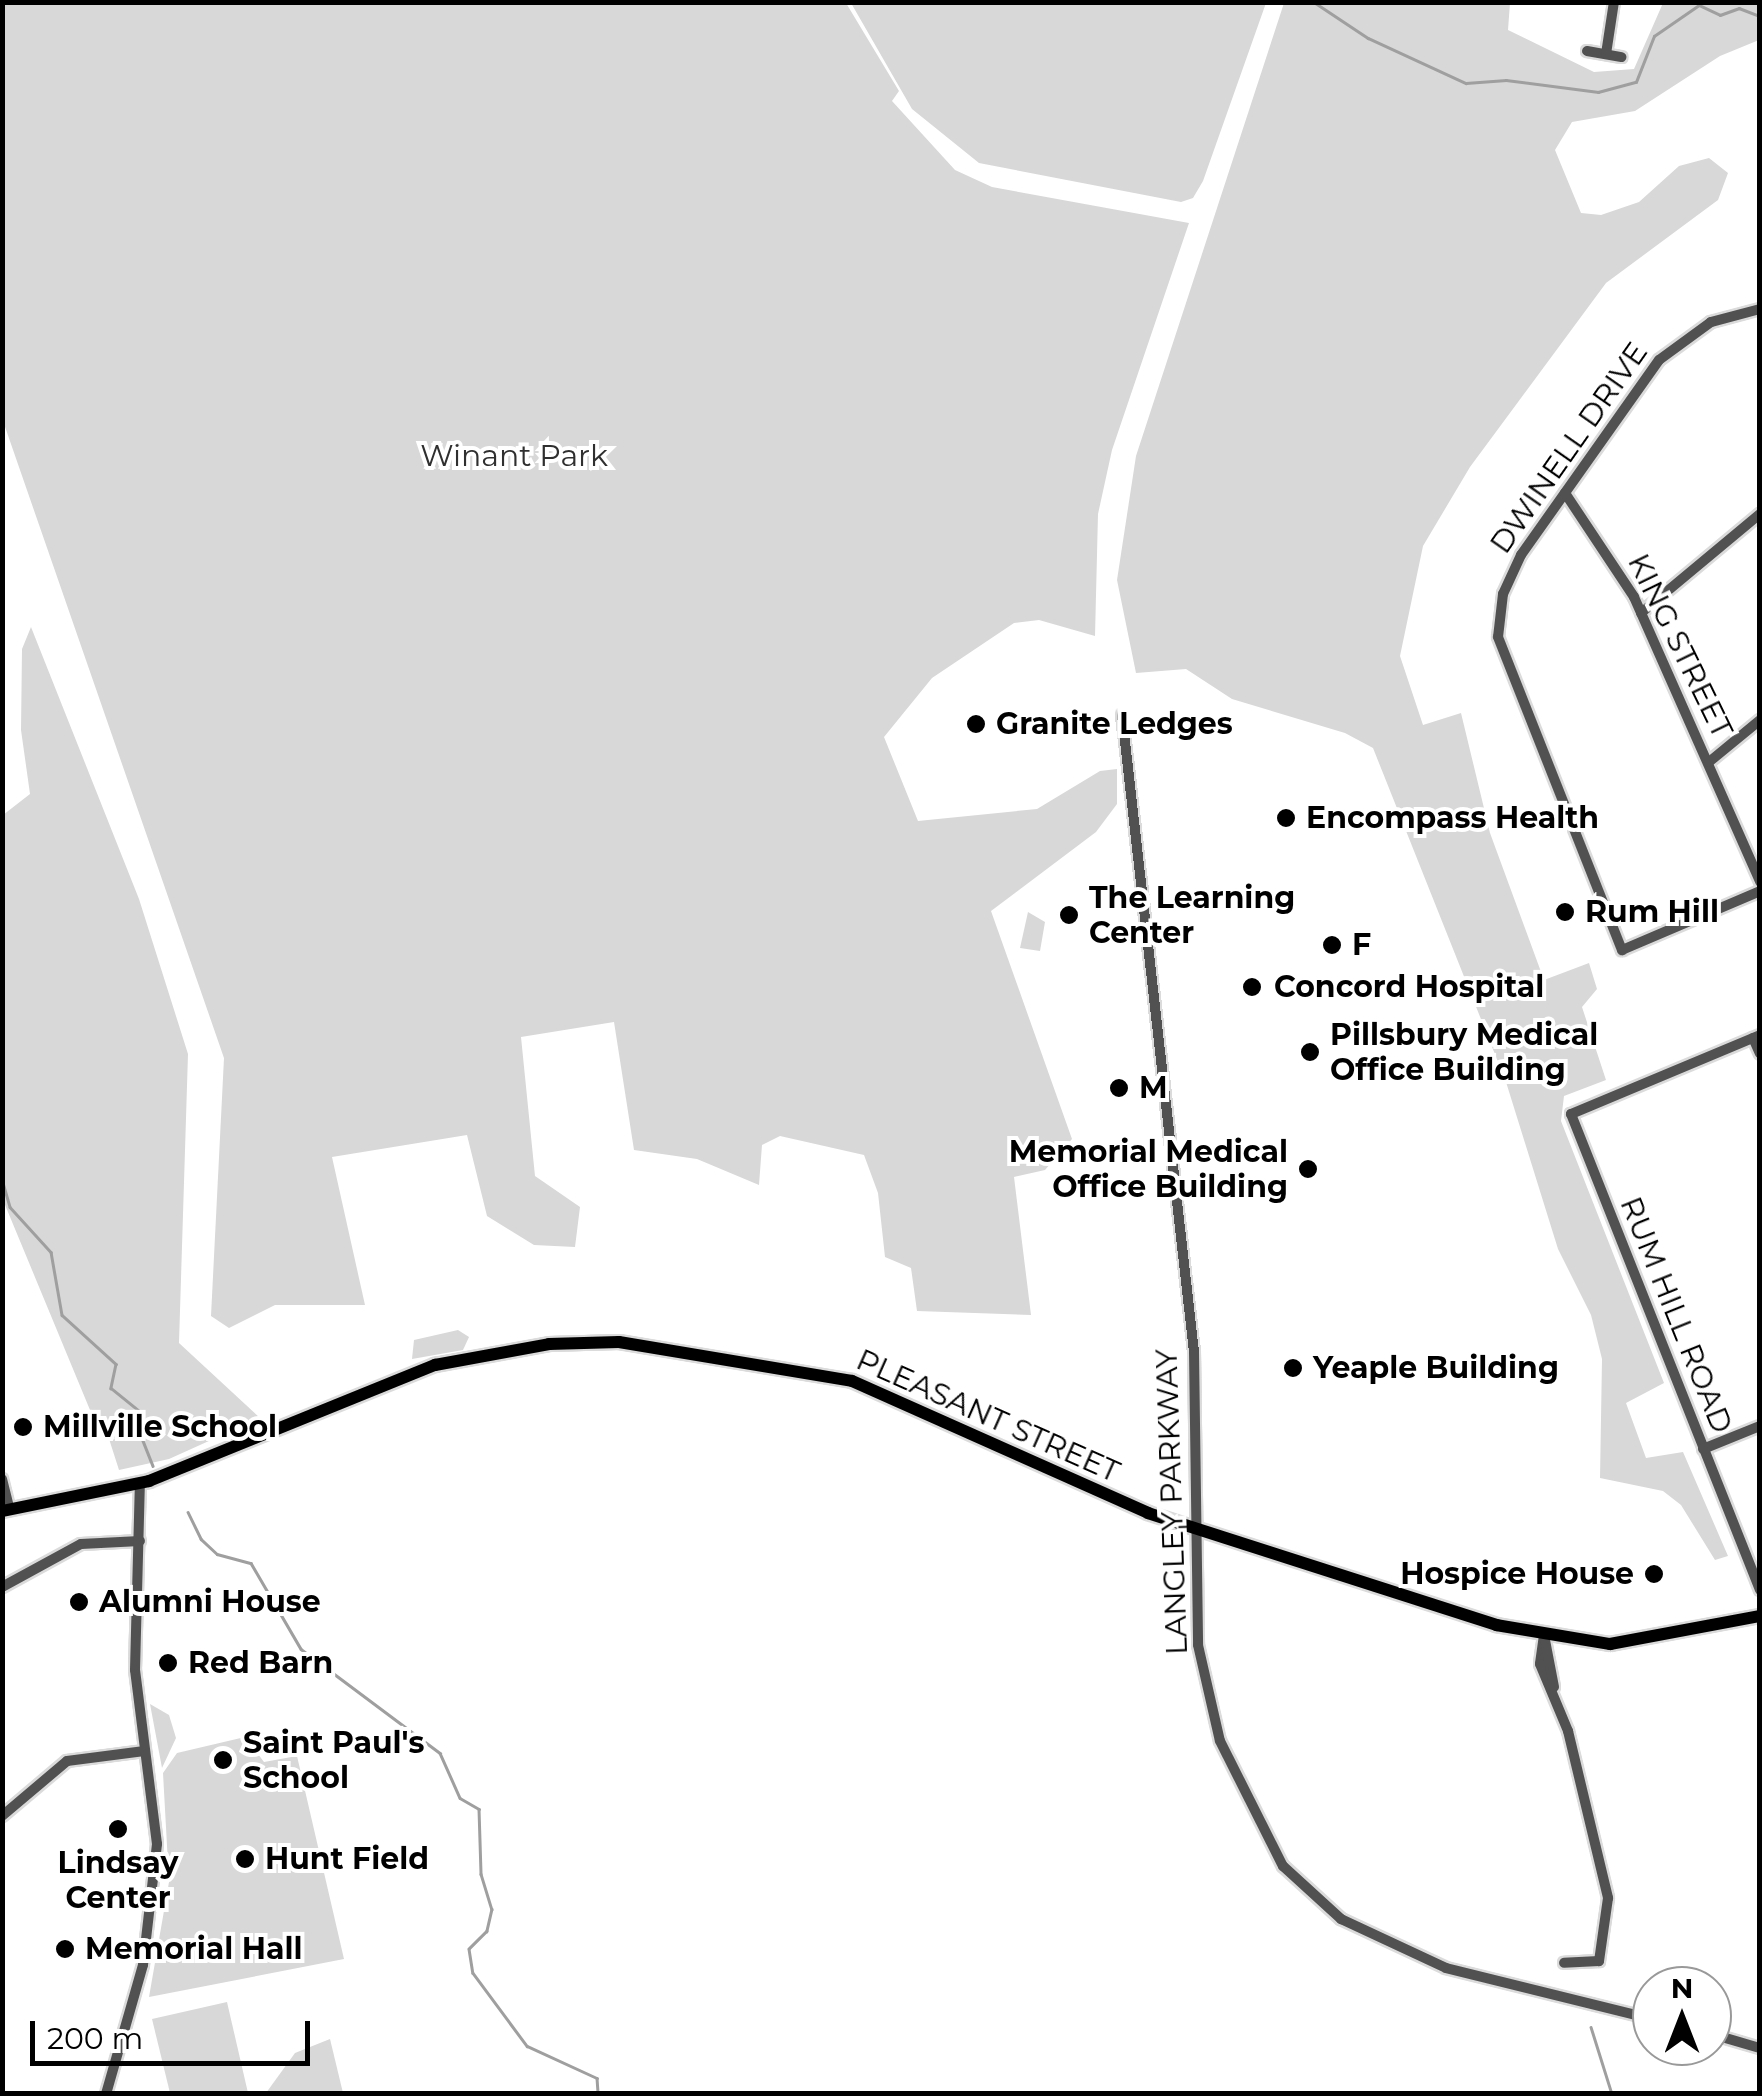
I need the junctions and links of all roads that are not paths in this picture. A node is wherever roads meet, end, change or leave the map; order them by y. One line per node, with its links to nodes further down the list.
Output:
1 (1614, 2): 3 (street)
2 (1587, 51): 3 (street)
3 (1606, 54): 4 (street)
4 (1621, 57)
5 (1760, 309): 6 (street, DWINELL DRIVE)
6 (1566, 493): 8 (street, KING STREET); 13 (street, DWINELL DRIVE)
7 (1760, 514): 8 (street)
8 (1641, 613): 11 (street, KING STREET)
9 (1122, 715): 21 (street, LANGLEY PARKWAY)
10 (1760, 720): 11 (street)
11 (1709, 762): 12 (street, KING STREET)
12 (1760, 882)
13 (1760, 890)
14 (1756, 1036): 15 (street); 17 (street, RUM HILL ROAD)
15 (1760, 1054)
16 (1760, 1426): 17 (street)
17 (1703, 1449): 24 (street, RUM HILL ROAD)
18 (2, 1479): 20 (street)
19 (140, 1484): 20 (main road, PLEASANT STREET); 21 (main road, PLEASANT STREET); 22 (street)
20 (6, 1511)
21 (1193, 1527): 26 (main road, PLEASANT STREET); 30 (street, LANGLEY PARKWAY)
22 (140, 1541): 23 (street); 27 (street)
23 (2, 1587)
24 (1760, 1590)
25 (1760, 1616): 26 (main road, PLEASANT STREET)
26 (1544, 1635): 29 (street)
27 (144, 1751): 28 (street); 33 (street)
28 (2, 1816)
29 (1564, 1963)
30 (1632, 2014)
31 (1732, 2040): 32 (street)
32 (1760, 2048)
33 (106, 2094)

